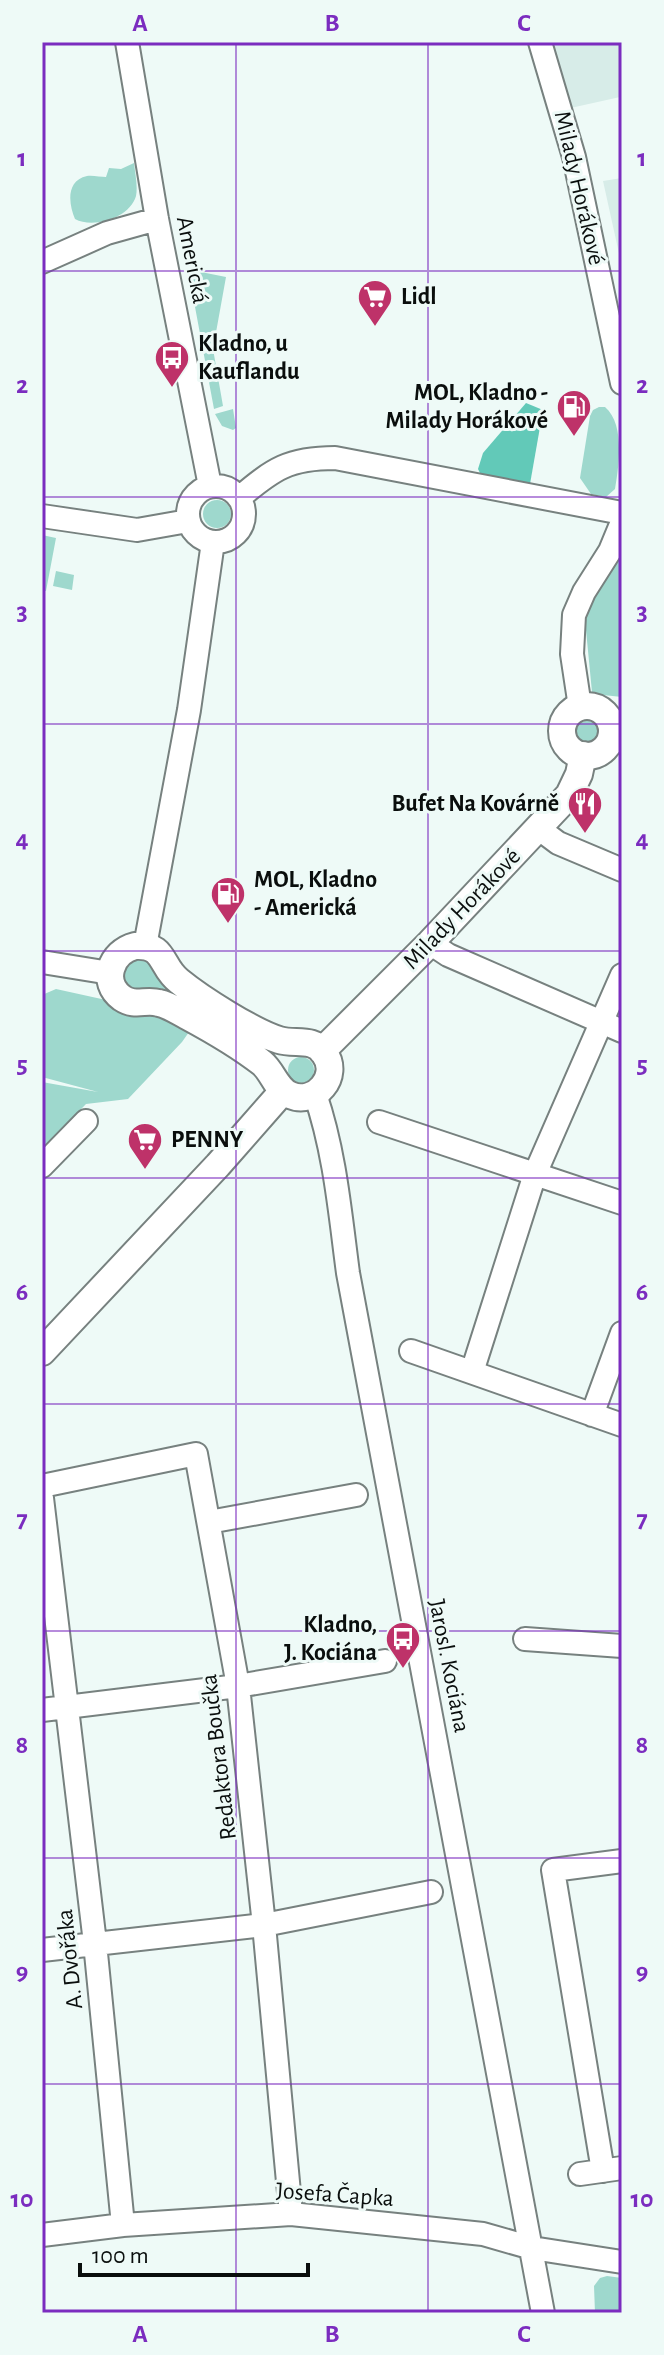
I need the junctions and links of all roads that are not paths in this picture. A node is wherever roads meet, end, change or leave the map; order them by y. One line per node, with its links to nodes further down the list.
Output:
1 (127, 42): 3 (street, Americká)
2 (540, 42): 5 (street, Milady Horákové)
3 (157, 219): 4 (street); 6 (street, Americká)
4 (42, 262)
5 (622, 383)
6 (210, 486): 7 (street); 10 (street)
7 (239, 498): 8 (street); 12 (street)
8 (622, 513)
9 (42, 516): 10 (street)
10 (188, 521): 12 (street)
11 (622, 522): 13 (street)
12 (213, 542): 19 (street)
13 (580, 707): 14 (main road); 15 (main road)
14 (617, 728): 15 (main road)
15 (583, 755): 16 (main road, Milady Horákové)
16 (538, 828): 17 (street); 18 (main road, Milady Horákové)
17 (622, 870)
18 (430, 943): 23 (street); 24 (main road, Milady Horákové)
19 (145, 946): 21 (main road); 24 (main road)
20 (42, 962): 21 (street)
21 (110, 973): 25 (main road)
22 (622, 975): 23 (street)
23 (612, 1027): 30 (street)
24 (322, 1051): 26 (main road)
25 (283, 1091): 26 (main road); 34 (main road)
26 (315, 1094): 58 (street, Jarosl. Kociána)
27 (86, 1121): 29 (street)
28 (379, 1122): 30 (street)
29 (42, 1166)
30 (535, 1174): 31 (street); 35 (street)
31 (622, 1203)
32 (622, 1333): 36 (street)
33 (411, 1351): 35 (street)
34 (42, 1352)
35 (472, 1372): 36 (street)
36 (592, 1415): 37 (street)
37 (622, 1425)
38 (42, 1486): 41 (street, Redaktora Boučka)
39 (356, 1495): 41 (street)
40 (42, 1498): 46 (street, A. Dvořáka)
41 (209, 1522): 45 (street, Redaktora Boučka)
42 (525, 1639): 43 (street)
43 (622, 1646)
44 (385, 1661): 45 (street)
45 (238, 1686): 46 (street); 50 (street, Redaktora Boučka)
46 (68, 1707): 47 (street); 51 (street, A. Dvořáka)
47 (42, 1710)
48 (622, 1861): 53 (street)
49 (431, 1892): 50 (street)
50 (264, 1925): 51 (street); 55 (street, Redaktora Boučka)
51 (95, 1943): 52 (street); 56 (street, A. Dvořáka)
52 (42, 1950)
53 (612, 2170): 54 (street)
54 (580, 2174)
55 (291, 2214): 56 (street, Josefa Čapka); 58 (street, Josefa Čapka)
56 (123, 2225): 57 (street, Josefa Čapka)
57 (42, 2235)
58 (532, 2248): 59 (street, Josefa Čapka); 60 (street, Jarosl. Kociána)
59 (622, 2262)
60 (543, 2313)

